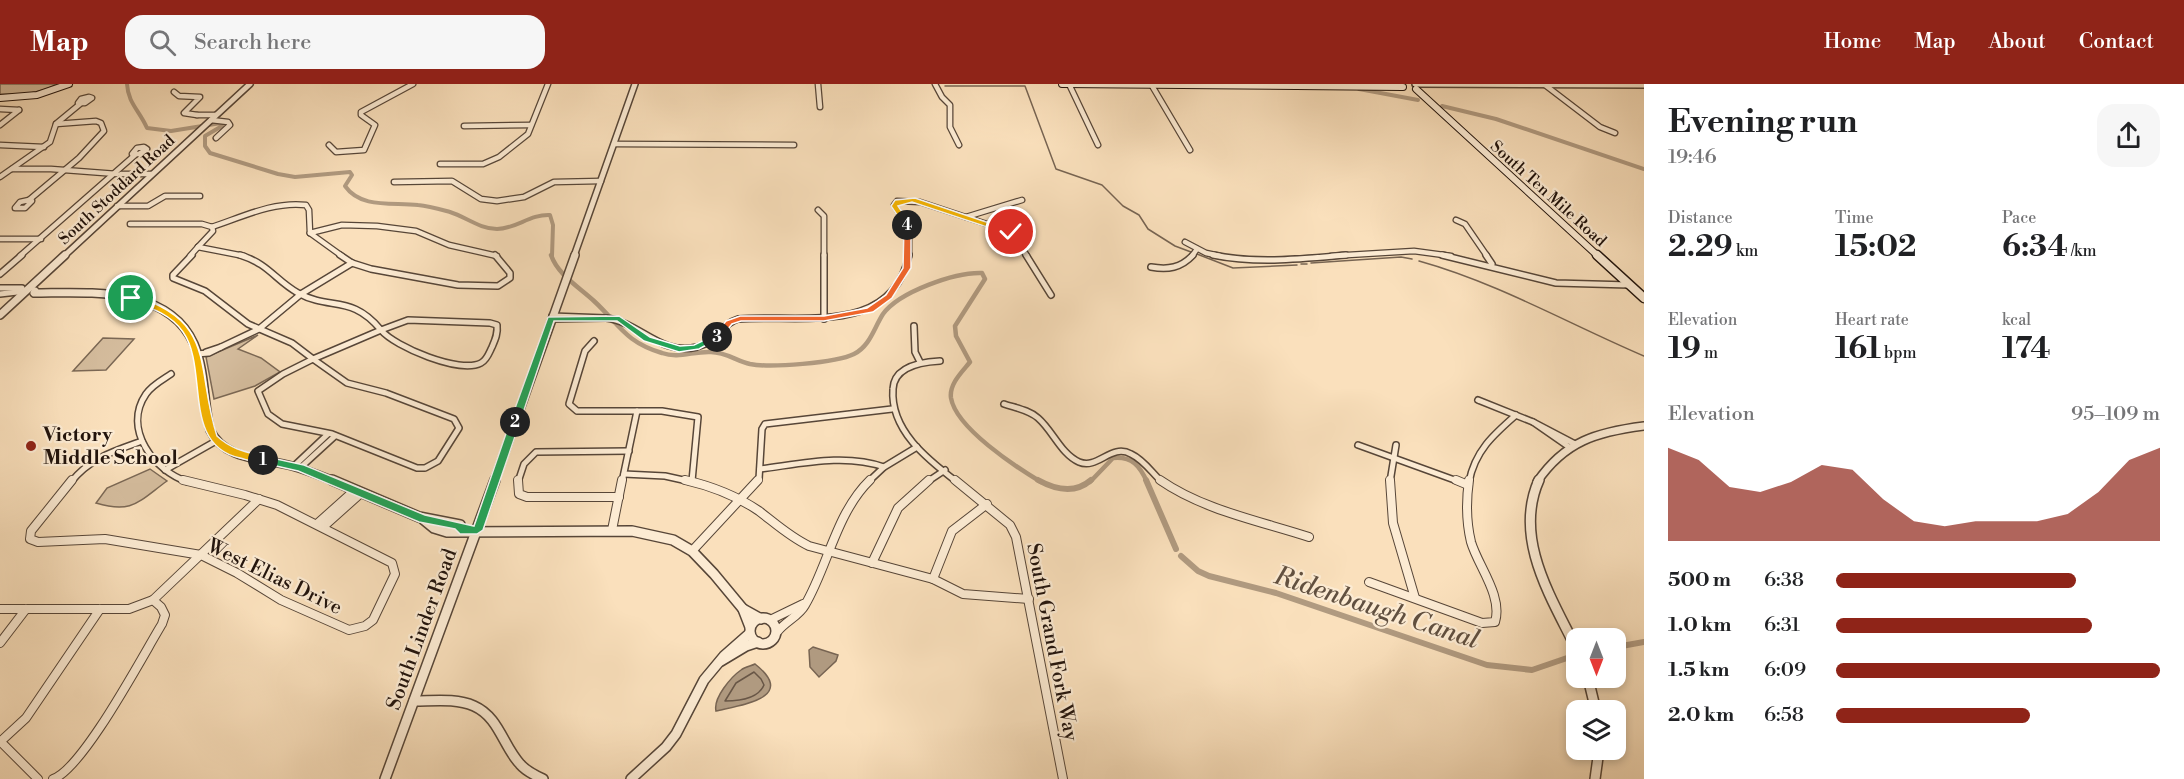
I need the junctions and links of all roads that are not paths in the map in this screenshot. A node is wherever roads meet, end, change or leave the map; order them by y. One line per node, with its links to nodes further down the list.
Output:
1 (69, 84): 19 (main road)
2 (250, 84): 24 (street, South Stoddard Road)
3 (413, 84): 32 (street)
4 (548, 84): 27 (street)
5 (635, 84): 31 (street, South Linder Road)
6 (818, 84): 21 (street)
7 (935, 84): 34 (street)
8 (1062, 84): 9 (main road)
9 (1069, 84): 10 (main road); 35 (street)
10 (1113, 84): 11 (main road)
11 (1151, 84): 12 (main road); 38 (street)
12 (1364, 84): 16 (main road)
13 (1454, 85): 14 (street); 17 (street)
14 (1545, 85): 15 (street); 29 (street)
15 (1644, 85)
16 (1403, 86): 17 (main road); 22 (main road, South Ten Mile Road)
17 (1416, 86): 22 (main road, South Ten Mile Road)
18 (174, 92): 24 (street)
19 (0, 98)
20 (80, 104): 25 (street)
21 (820, 107)
22 (1435, 107): 67 (main road, South Ten Mile Road)
23 (0, 110): 26 (street)
24 (211, 120): 30 (street); 44 (street, South Stoddard Road)
25 (56, 124): 37 (street); 42 (street)
26 (0, 125)
27 (531, 125): 28 (street); 40 (street)
28 (464, 126)
29 (1615, 133)
30 (216, 138)
31 (614, 144): 33 (street); 46 (street, South Linder Road)
32 (329, 145)
33 (794, 145)
34 (959, 145)
35 (1098, 145)
36 (0, 146): 37 (street)
37 (44, 147): 41 (street)
38 (1190, 150)
39 (135, 155): 43 (street)
40 (440, 164)
41 (12, 169): 42 (street); 45 (street)
42 (64, 170): 43 (street); 49 (street)
43 (118, 174): 44 (street); 59 (street)
44 (150, 174): 51 (street, South Stoddard Road)
45 (0, 177)
46 (601, 181): 47 (street); 75 (street, South Linder Road)
47 (394, 182)
48 (200, 196): 51 (street)
49 (29, 200)
50 (1022, 200): 53 (street)
51 (117, 206): 69 (street, South Stoddard Road)
52 (818, 210): 76 (street)
53 (966, 217): 72 (street); 76 (street)
54 (1456, 220): 64 (street)
55 (130, 224): 56 (street)
56 (212, 227): 57 (street); 61 (street)
57 (310, 233): 63 (street); 63 (street)
58 (0, 239): 59 (street)
59 (42, 239): 66 (street)
60 (1185, 242): 62 (street)
61 (198, 247): 71 (street); 78 (street)
62 (1197, 249): 64 (street); 65 (street)
63 (352, 263): 71 (street)
64 (1492, 265): 67 (street)
65 (1151, 267)
66 (0, 274)
67 (1630, 285): 73 (main road, South Ten Mile Road)
68 (0, 288): 69 (street)
69 (23, 291): 70 (street); 74 (street, South Stoddard Road); 81 (street)
70 (0, 294)
71 (301, 294): 78 (street); 79 (street)
72 (1051, 295)
73 (1644, 298)
74 (0, 315)
75 (551, 317): 76 (street); 115 (street, South Linder Road)
76 (824, 319)
77 (914, 326): 84 (street)
78 (259, 329): 81 (street); 82 (street)
79 (382, 330): 79 (street); 82 (street)
80 (594, 341): 89 (street)
81 (196, 354): 94 (street)
82 (314, 360): 92 (street); 92 (street)
83 (940, 361): 84 (street)
84 (920, 362): 88 (street)
85 (171, 374): 93 (street)
86 (1478, 400): 90 (street)
87 (1004, 404): 117 (street)
88 (892, 409): 98 (street, South Grand Fork Way); 104 (street)
89 (638, 411): 99 (street); 107 (street)
90 (1516, 415): 97 (street); 108 (street)
91 (1644, 426): 97 (street)
92 (332, 434): 101 (street)
93 (142, 441): 103 (street); 120 (street, West Elias Drive)
94 (216, 441): 101 (street); 103 (street)
95 (1358, 445): 100 (street)
96 (1396, 445): 100 (street)
97 (1572, 446): 133 (street)
98 (917, 447): 102 (street); 105 (street, South Grand Fork Way)
99 (629, 451): 106 (street); 110 (street)
100 (1392, 458): 108 (street); 124 (street)
101 (297, 467): 109 (street)
102 (884, 467): 104 (street); 119 (street)
103 (165, 470): 111 (street)
104 (760, 470): 112 (street)
105 (945, 470): 113 (street, South Grand Fork Way); 121 (street)
106 (624, 474): 107 (street); 110 (street)
107 (692, 481): 112 (street)
108 (1468, 485): 124 (street)
109 (358, 491): 114 (street); 115 (street)
110 (619, 497): 116 (street)
111 (259, 499): 114 (street); 120 (street)
112 (741, 501): 118 (street); 119 (street)
113 (987, 504): 122 (street); 125 (street, South Grand Fork Way)
114 (320, 526): 120 (street, West Elias Drive)
115 (477, 530): 116 (street); 139 (street, South Linder Road)
116 (612, 530): 118 (street)
117 (1309, 537)
118 (692, 551): 131 (street)
119 (830, 552): 121 (street); 127 (street)
120 (201, 555): 126 (street)
121 (872, 563): 122 (street)
122 (933, 579): 125 (street)
123 (1369, 582): 124 (street)
124 (1415, 598)
125 (1029, 599): 147 (street, South Grand Fork Way)
126 (153, 600): 130 (street); 142 (street)
127 (803, 604): 132 (street); 135 (street)
128 (0, 609): 129 (street)
129 (26, 609): 130 (street); 137 (street)
130 (100, 609): 140 (street)
131 (743, 609): 132 (street); 134 (street)
132 (766, 619): 134 (street); 135 (street)
133 (1567, 628)
134 (749, 630): 136 (street); 138 (street)
135 (778, 631): 136 (street)
136 (758, 642): 138 (street)
137 (0, 643)
138 (722, 661): 146 (street)
139 (414, 700): 144 (street, South Linder Road); 145 (street)
140 (1, 741): 143 (street)
141 (1598, 760): 148 (street)
142 (56, 778)
143 (38, 779)
144 (385, 779)
145 (543, 779)
146 (631, 779)
147 (1063, 779)
148 (1596, 779)

